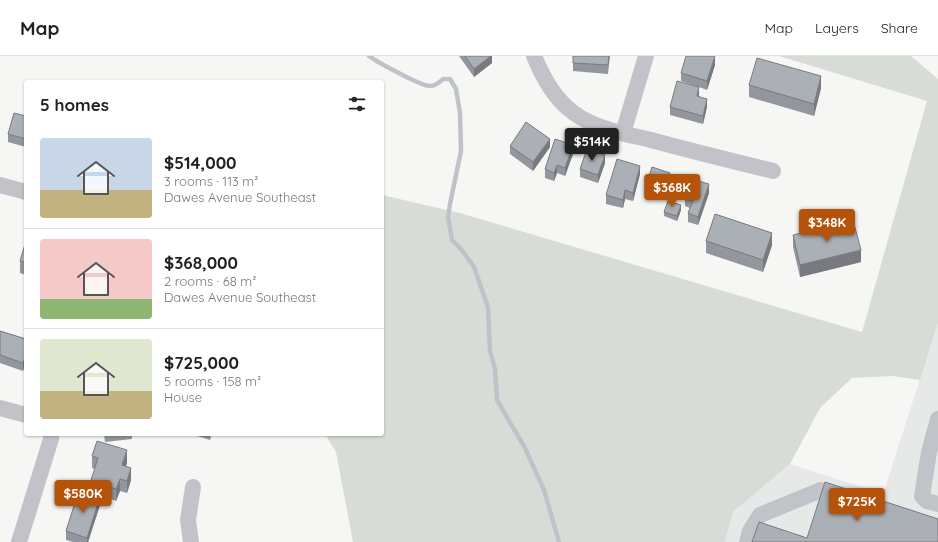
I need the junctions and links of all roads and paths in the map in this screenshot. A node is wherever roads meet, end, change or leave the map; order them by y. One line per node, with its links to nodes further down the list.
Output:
1 (534, 56): 3 (street)
2 (646, 56): 3 (street)
3 (623, 133): 4 (street)
4 (773, 171)
5 (0, 185): 6 (street)
6 (24, 191)
7 (0, 408): 8 (street)
8 (24, 414)
9 (938, 419): 13 (street)
10 (51, 436): 14 (street)
11 (193, 487): 15 (street)
12 (858, 501): 16 (street)
13 (938, 504)
14 (19, 542)
15 (191, 542)
16 (747, 542)

